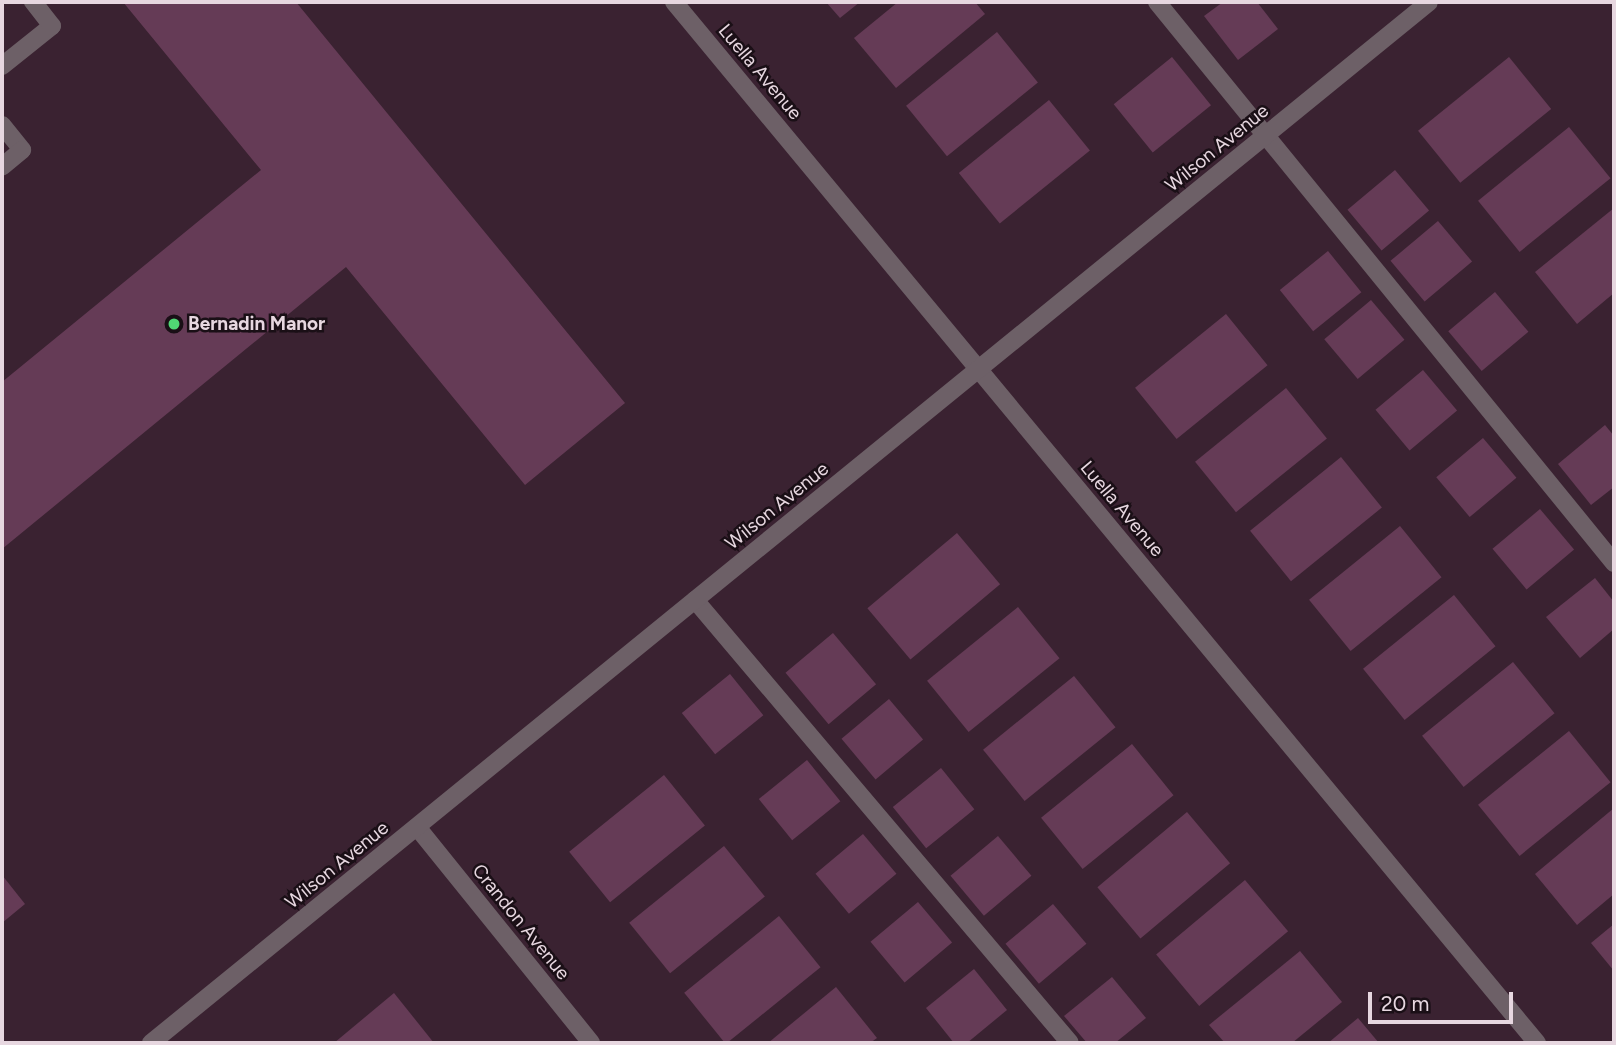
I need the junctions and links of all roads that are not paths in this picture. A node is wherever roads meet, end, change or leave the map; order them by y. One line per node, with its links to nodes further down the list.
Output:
1 (33, 2): 5 (street)
2 (674, 2): 9 (street, Luella Avenue)
3 (1157, 2): 7 (street)
4 (1429, 2): 7 (street, Wilson Avenue)
5 (2, 66)
6 (2, 125): 8 (street)
7 (1266, 135): 9 (street, Wilson Avenue); 10 (street)
8 (2, 167)
9 (978, 369): 11 (street, Wilson Avenue); 16 (street, Luella Avenue)
10 (1614, 563)
11 (695, 600): 12 (street, Wilson Avenue); 15 (street)
12 (417, 827): 13 (street, Wilson Avenue); 14 (street, Crandon Avenue)
13 (151, 1043)
14 (591, 1043)
15 (1070, 1043)
16 (1537, 1043)

